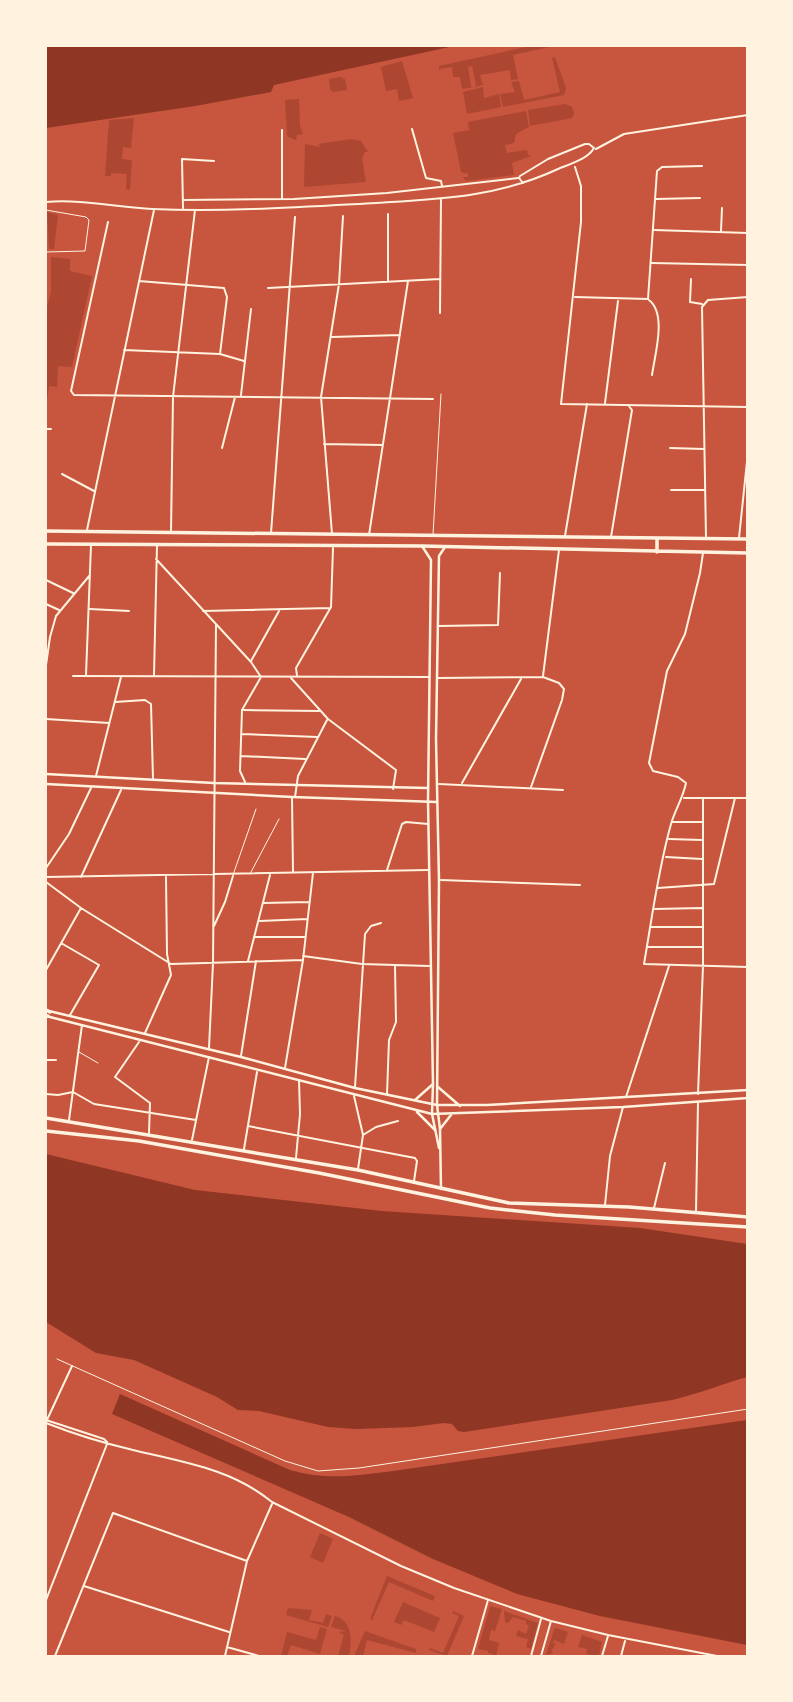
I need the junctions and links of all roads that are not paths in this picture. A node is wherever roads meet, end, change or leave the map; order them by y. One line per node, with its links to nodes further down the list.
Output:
1 (747, 115): 4 (street)
2 (412, 129): 10 (street)
3 (282, 130): 12 (street)
4 (594, 150): 8 (street); 9 (street)
5 (214, 162): 15 (street)
6 (702, 166): 14 (street)
7 (575, 167): 41 (street)
8 (519, 178): 9 (street); 10 (street)
9 (523, 183): 13 (street)
10 (442, 187): 12 (street)
11 (700, 198): 14 (street)
12 (282, 199): 15 (street)
13 (441, 199): 20 (street); 32 (street)
14 (655, 199): 26 (street)
15 (183, 200): 19 (street)
16 (46, 202): 18 (street)
17 (722, 208): 27 (street)
18 (154, 209): 19 (street); 34 (street)
19 (183, 209): 20 (street)
20 (195, 209): 38 (street)
21 (46, 210): 29 (lane)
22 (388, 214): 36 (street)
23 (295, 216): 39 (street)
24 (343, 216): 37 (street)
25 (108, 222): 56 (street)
26 (653, 230): 27 (street); 30 (street)
27 (721, 232): 28 (street)
28 (747, 233)
29 (46, 252)
30 (652, 263): 31 (street); 43 (street)
31 (747, 265)
32 (440, 279): 35 (street); 47 (street)
33 (691, 279): 45 (street)
34 (139, 281): 38 (street); 50 (street)
35 (408, 281): 36 (street); 48 (street)
36 (388, 282): 37 (street)
37 (339, 284): 39 (street); 49 (street)
38 (187, 285): 51 (street); 52 (street)
39 (289, 287): 40 (street); 59 (street)
40 (268, 288)
41 (574, 297): 44 (street); 64 (street)
42 (747, 297): 45 (street)
43 (648, 299): 44 (street); 54 (street)
44 (618, 300): 65 (street)
45 (704, 303): 67 (street)
46 (251, 309): 53 (street)
47 (440, 313)
48 (400, 335): 49 (street); 62 (street)
49 (331, 337): 61 (street)
50 (124, 350): 51 (street); 56 (street)
51 (179, 351): 52 (street); 60 (street)
52 (220, 354): 53 (street)
53 (244, 361): 58 (street)
54 (652, 375)
55 (441, 394): 88 (lane)
56 (115, 396): 60 (street); 80 (street)
57 (236, 396): 58 (street); 60 (street); 73 (street)
58 (241, 396): 59 (street)
59 (282, 396): 61 (street); 84 (street)
60 (173, 397): 83 (street)
61 (321, 397): 62 (street); 71 (street)
62 (390, 398): 63 (street); 72 (street)
63 (433, 399)
64 (587, 404): 65 (street); 89 (street)
65 (605, 405): 66 (street)
66 (628, 405): 67 (street); 90 (street)
67 (704, 406): 68 (street); 75 (street)
68 (747, 407)
69 (46, 429): 70 (street)
70 (51, 429)
71 (324, 444): 72 (street); 85 (street)
72 (383, 444): 86 (street)
73 (222, 448)
74 (670, 448): 75 (street)
75 (705, 449): 79 (street)
76 (747, 452): 93 (street)
77 (62, 474): 80 (street)
78 (671, 490): 79 (street)
79 (706, 490): 92 (street)
80 (95, 492): 82 (street)
81 (46, 531): 82 (main road)
82 (86, 531): 83 (main road)
83 (171, 533): 84 (main road)
84 (271, 534): 85 (main road)
85 (332, 535): 86 (main road)
86 (368, 536): 87 (main road)
87 (399, 536): 88 (main road); 98 (main road)
88 (433, 536): 89 (main road)
89 (565, 537): 90 (main road)
90 (611, 538): 91 (main road)
91 (657, 538): 92 (main road); 103 (main road)
92 (706, 539): 93 (main road)
93 (739, 539): 94 (main road)
94 (747, 539)
95 (46, 544): 97 (main road)
96 (157, 544): 97 (main road); 100 (main road); 106 (street)
97 (91, 545): 108 (street)
98 (399, 546): 99 (main road); 100 (main road)
99 (422, 546): 101 (main road); 122 (street)
100 (333, 547): 112 (street)
101 (444, 547): 102 (main road); 119 (street)
102 (559, 549): 103 (main road); 135 (street)
103 (657, 552): 104 (main road)
104 (703, 553): 105 (main road); 170 (street)
105 (747, 554)
106 (156, 559): 117 (street); 129 (street)
107 (500, 573): 119 (street)
108 (91, 574): 110 (street); 113 (street)
109 (46, 580): 110 (street)
110 (74, 593): 114 (street)
111 (46, 604): 114 (street)
112 (331, 607): 115 (street); 133 (street)
113 (89, 609): 116 (street); 127 (street)
114 (59, 610): 121 (street)
115 (280, 610): 117 (street); 124 (street)
116 (129, 611)
117 (203, 611): 118 (street)
118 (216, 624): 124 (street); 130 (street)
119 (438, 626): 123 (street)
120 (46, 635): 121 (street)
121 (50, 637): 125 (street)
122 (430, 637): 123 (street); 134 (street)
123 (438, 638): 136 (street)
124 (251, 662): 131 (street)
125 (46, 665)
126 (73, 676): 127 (street)
127 (86, 676): 128 (street)
128 (121, 676): 129 (street); 138 (street)
129 (153, 677): 130 (street)
130 (215, 677): 131 (street); 154 (street)
131 (261, 677): 132 (street); 139 (street)
132 (290, 677): 133 (street); 140 (street)
133 (298, 677): 134 (street)
134 (430, 677): 146 (street)
135 (543, 677): 137 (street); 160 (street)
136 (438, 678): 137 (street); 147 (street)
137 (522, 678): 158 (street)
138 (115, 702): 143 (street); 152 (street)
139 (242, 710): 140 (street); 144 (street)
140 (320, 711): 142 (street)
141 (46, 719): 143 (street)
142 (328, 719): 145 (street); 164 (street)
143 (110, 723): 151 (street)
144 (241, 734): 145 (street); 148 (street)
145 (318, 737): 149 (street)
146 (429, 738): 147 (street); 162 (street)
147 (436, 739): 157 (street)
148 (240, 756): 149 (street); 156 (street)
149 (306, 759): 159 (street)
150 (46, 774): 151 (street)
151 (96, 777): 152 (street)
152 (153, 780): 153 (street)
153 (169, 781): 154 (street); 167 (street)
154 (214, 783): 156 (street); 168 (street)
155 (47, 784): 161 (street); 165 (street)
156 (247, 784): 159 (street)
157 (437, 784): 158 (street); 175 (street)
158 (461, 784): 160 (street)
159 (295, 786): 164 (street); 169 (street)
160 (531, 787): 166 (street)
161 (91, 788): 163 (street); 187 (street)
162 (428, 788): 164 (street); 174 (street)
163 (122, 789): 167 (street); 198 (street)
164 (393, 789)
165 (46, 790)
166 (564, 790)
167 (168, 791): 168 (street)
168 (214, 793): 169 (street); 195 (street)
169 (293, 797): 174 (street); 190 (street)
170 (683, 798): 172 (street); 178 (street)
171 (747, 798): 173 (street)
172 (703, 799): 173 (street); 179 (street)
173 (735, 799): 202 (street)
174 (428, 801): 175 (street); 180 (street)
175 (437, 802): 183 (street)
176 (256, 809): 192 (lane)
177 (279, 819): 193 (lane)
178 (672, 822): 179 (street); 181 (street)
179 (704, 822): 184 (street)
180 (429, 824): 182 (street); 189 (street)
181 (668, 839): 184 (street); 185 (street)
182 (429, 840): 183 (street); 188 (street)
183 (438, 840): 199 (street)
184 (703, 840): 186 (street)
185 (664, 857): 186 (street); 203 (street)
186 (703, 860): 202 (street)
187 (46, 868)
188 (429, 870): 189 (street); 231 (street)
189 (387, 872): 191 (street)
190 (293, 873): 191 (street); 194 (street)
191 (313, 873): 204 (street)
192 (233, 874): 193 (street); 195 (street); 212 (street)
193 (250, 874): 194 (street)
194 (271, 874): 205 (street)
195 (212, 875): 196 (street); 212 (street)
196 (166, 876): 198 (street); 227 (street)
197 (46, 877): 198 (street)
198 (81, 877)
199 (439, 880): 201 (street); 251 (street)
200 (46, 882): 206 (street)
201 (580, 885)
202 (703, 886): 203 (street); 207 (street)
203 (657, 888): 208 (street)
204 (310, 902): 205 (street); 209 (street)
205 (263, 903): 210 (street)
206 (82, 908): 217 (street); 227 (street)
207 (703, 908): 208 (street); 214 (street)
208 (653, 909): 213 (street)
209 (308, 919): 210 (street); 216 (street)
210 (258, 920): 215 (street)
211 (381, 923): 228 (street)
212 (213, 927): 226 (street)
213 (650, 927): 214 (street); 218 (street)
214 (703, 927): 219 (street)
215 (254, 937): 216 (street); 225 (street)
216 (306, 937): 220 (street)
217 (61, 943): 224 (street); 236 (street)
218 (647, 947): 219 (street); 229 (street)
219 (703, 947): 232 (street)
220 (303, 956): 222 (street); 228 (street)
221 (46, 959): 224 (street)
222 (303, 960): 223 (street); 248 (street)
223 (256, 961): 225 (street); 243 (street)
224 (50, 962): 234 (street)
225 (247, 962): 226 (street)
226 (213, 963): 227 (street); 240 (street)
227 (171, 964): 238 (street)
228 (362, 964): 230 (street); 252 (street)
229 (669, 965): 232 (street); 259 (street)
230 (395, 966): 231 (street); 258 (street)
231 (430, 966): 250 (street)
232 (703, 966): 233 (street); 257 (street)
233 (747, 967)
234 (46, 971)
235 (47, 1013): 236 (street); 237 (street)
236 (69, 1016): 238 (street)
237 (82, 1024): 239 (street); 241 (street)
238 (145, 1034): 240 (street)
239 (142, 1039): 242 (street); 267 (street)
240 (209, 1049): 243 (street)
241 (78, 1052): 246 (lane); 254 (street)
242 (209, 1057): 247 (street); 272 (street)
243 (241, 1057): 248 (street)
244 (46, 1060): 245 (street)
245 (56, 1060)
246 (98, 1063)
247 (257, 1069): 249 (street); 275 (street)
248 (285, 1069): 252 (street)
249 (299, 1080): 256 (street); 280 (street)
250 (433, 1084): 261 (street); 263 (street)
251 (438, 1087): 263 (street); 264 (street)
252 (355, 1088): 258 (street)
253 (747, 1090): 257 (street)
254 (73, 1092): 255 (street); 267 (street); 273 (street)
255 (46, 1094)
256 (354, 1094): 266 (street); 281 (street)
257 (698, 1094): 259 (street)
258 (387, 1095): 261 (street)
259 (626, 1098): 264 (street)
260 (747, 1098): 262 (street)
261 (413, 1101): 263 (street)
262 (698, 1101): 265 (street); 293 (street)
263 (435, 1105): 264 (street); 268 (street); 270 (street)
264 (460, 1106)
265 (623, 1107): 269 (street); 291 (street)
266 (414, 1110): 268 (street); 277 (street)
267 (151, 1112): 272 (street); 279 (street)
268 (432, 1114): 270 (street); 277 (street)
269 (453, 1114): 270 (street); 276 (street)
270 (439, 1115): 276 (street)
271 (46, 1118): 273 (main road)
272 (196, 1120): 282 (street)
273 (69, 1121): 279 (main road)
274 (398, 1121): 281 (street)
275 (248, 1126): 280 (street); 284 (street)
276 (440, 1129): 285 (street)
277 (435, 1130): 285 (street)
278 (46, 1131): 295 (main road)
279 (149, 1134): 282 (main road)
280 (299, 1135): 283 (street); 286 (street)
281 (363, 1135): 283 (street)
282 (192, 1141): 284 (main road)
283 (362, 1147): 288 (street); 289 (street)
284 (243, 1150): 286 (main road)
285 (441, 1156): 290 (street)
286 (296, 1159): 288 (main road)
287 (665, 1163): 292 (street)
288 (358, 1170): 289 (main road)
289 (414, 1182): 290 (main road)
290 (441, 1189): 291 (main road)
291 (605, 1206): 292 (main road)
292 (654, 1209): 293 (main road)
293 (696, 1213): 294 (main road)
294 (747, 1217)
295 (747, 1227)
296 (57, 1359): 297 (lane)
297 (72, 1366): 298 (lane); 299 (street)
298 (747, 1409)
299 (46, 1421): 300 (street)
300 (107, 1443): 301 (street); 304 (street)
301 (272, 1502): 302 (street); 305 (street)
302 (247, 1562): 303 (street); 308 (street)
303 (84, 1587): 308 (street); 314 (street)
304 (46, 1600)
305 (488, 1600): 306 (street); 317 (street)
306 (542, 1618): 307 (street); 312 (street)
307 (551, 1621): 309 (street); 313 (street)
308 (230, 1632): 311 (street)
309 (608, 1635): 310 (street); 319 (street)
310 (625, 1638): 320 (street); 321 (street)
311 (227, 1647): 315 (street); 316 (street)
312 (533, 1651): 313 (street); 318 (street)
313 (542, 1655)
314 (55, 1657)
315 (225, 1657)
316 (259, 1657)
317 (472, 1657)
318 (531, 1657)
319 (603, 1657)
320 (621, 1657)
321 (717, 1657)

